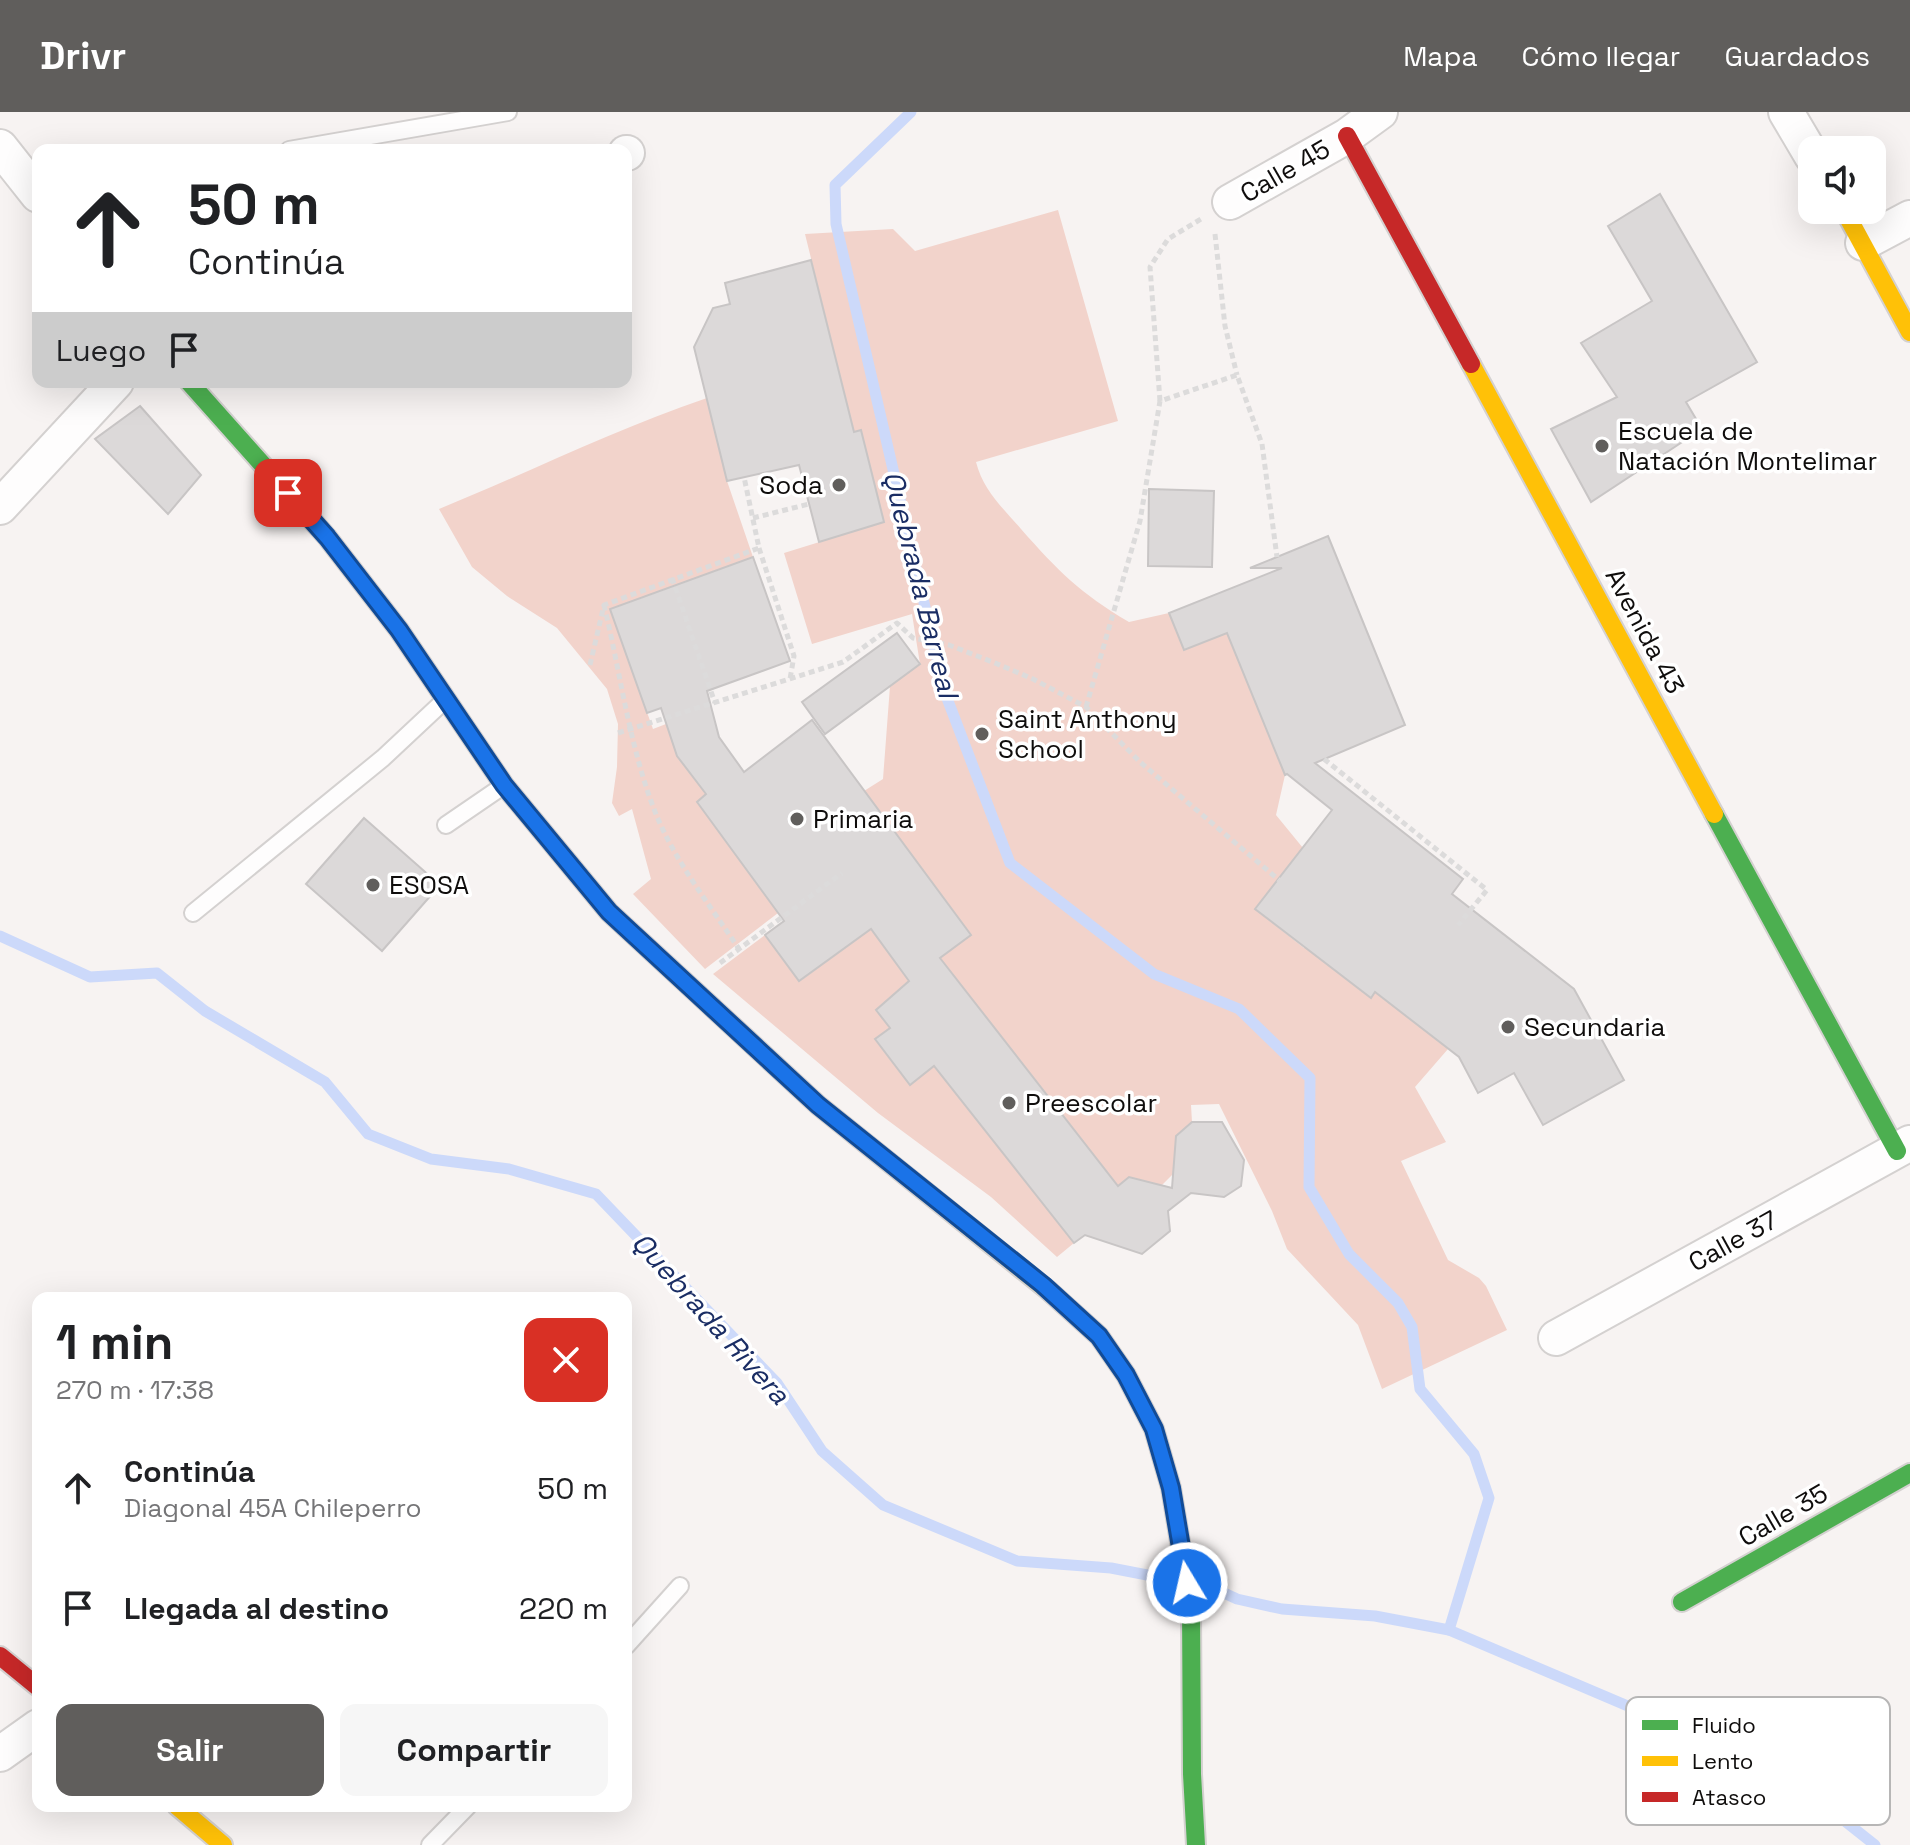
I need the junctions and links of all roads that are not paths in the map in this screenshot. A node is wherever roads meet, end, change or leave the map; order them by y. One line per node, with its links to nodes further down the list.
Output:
1 (508, 112): 6 (lane)
2 (1380, 112): 4 (street, Calle 45)
3 (1786, 112): 5 (street)
4 (1347, 136): 9 (street, Calle 45); 21 (street, Avenida 43)
5 (1800, 136)
6 (324, 144)
7 (0, 147): 8 (street)
8 (32, 187)
9 (1221, 207)
10 (1910, 218): 12 (street)
11 (1852, 224): 12 (street)
12 (1863, 243): 13 (street)
13 (1910, 332)
14 (110, 388): 16 (street)
15 (194, 388): 17 (street)
16 (0, 507)
17 (446, 699): 18 (street); 20 (lane)
18 (504, 785): 19 (lane); 35 (street)
19 (446, 825)
20 (193, 913)
21 (1904, 1147): 22 (street, Calle 37)
22 (1556, 1338)
23 (1910, 1473): 25 (street, Calle 35)
24 (680, 1586): 26 (lane)
25 (1682, 1602)
26 (632, 1639)
27 (0, 1656): 28 (street)
28 (32, 1682)
29 (32, 1731): 30 (street)
30 (0, 1754)
31 (184, 1812): 33 (street)
32 (462, 1812): 34 (lane)
33 (223, 1845)
34 (430, 1845)
35 (1196, 1845)

